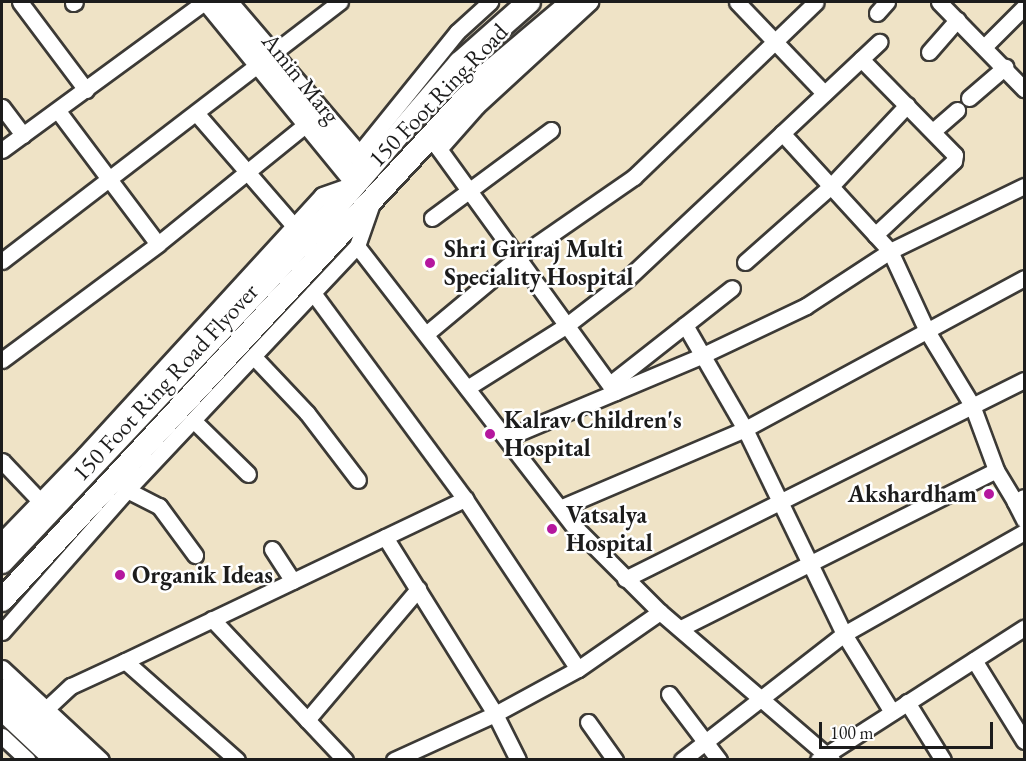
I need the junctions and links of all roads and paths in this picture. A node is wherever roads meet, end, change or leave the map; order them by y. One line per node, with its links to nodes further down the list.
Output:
1 (21, 2): 22 (street)
2 (206, 2): 19 (main road, Amin Marg); 22 (street)
3 (227, 2): 19 (main road, Amin Marg)
4 (340, 2): 19 (street)
5 (490, 2): 37 (street)
6 (529, 2): 37 (highway, 150 Foot Ring Road)
7 (573, 2): 35 (highway, 150 Foot Ring Road)
8 (590, 2): 35 (street)
9 (737, 2): 15 (street)
10 (816, 2): 15 (street)
11 (939, 2): 13 (street)
12 (1024, 7): 16 (street)
13 (957, 20): 16 (street); 17 (street)
14 (879, 42): 18 (street)
15 (776, 43): 23 (street); 50 (street)
16 (984, 47): 20 (street)
17 (929, 52)
18 (861, 58): 23 (street); 25 (street)
19 (265, 62): 29 (street); 30 (main road, Amin Marg); 37 (main road, Amin Marg)
20 (1005, 67): 21 (street); 24 (street)
21 (1024, 89)
22 (86, 90): 28 (street)
23 (824, 93): 33 (street)
24 (969, 98)
25 (908, 105): 32 (street); 40 (street)
26 (2, 107): 34 (street)
27 (957, 110): 32 (street)
28 (58, 111): 34 (street); 39 (street)
29 (197, 114): 38 (street); 39 (street)
30 (305, 125): 37 (main road, Amin Marg); 38 (street)
31 (551, 130): 42 (street)
32 (933, 130): 46 (street)
33 (782, 133): 40 (street); 56 (street)
34 (23, 135): 36 (street)
35 (435, 144): 42 (street); 43 (highway, 150 Foot Ring Road)
36 (2, 150)
37 (361, 169): 45 (highway, 150 Foot Ring Road Flyover)
38 (245, 174): 45 (street); 47 (street)
39 (109, 179): 47 (street); 51 (street)
40 (831, 186): 46 (street); 52 (street)
41 (1024, 186): 49 (street)
42 (470, 192): 44 (street); 50 (street)
43 (371, 204): 48 (street); 91 (highway, 150 Foot Ring Road Flyover)
44 (432, 218)
45 (300, 232): 77 (street); 86 (highway, 150 Foot Ring Road Flyover)
46 (875, 235): 49 (street)
47 (158, 244): 62 (street)
48 (357, 246): 55 (street); 59 (street)
49 (890, 251): 58 (street); 60 (street)
50 (517, 258): 56 (street); 59 (street)
51 (2, 261)
52 (745, 262)
53 (1024, 278): 58 (street)
54 (732, 288): 57 (street)
55 (313, 293): 61 (street); 75 (street)
56 (567, 325): 64 (street); 65 (street)
57 (685, 325): 60 (street); 65 (street)
58 (927, 331): 66 (street); 68 (street)
59 (426, 334): 64 (street)
60 (703, 355): 65 (street); 68 (street)
61 (254, 357): 67 (street); 73 (street)
62 (2, 360)
63 (1024, 380): 66 (street)
64 (467, 388): 69 (street)
65 (613, 388): 69 (street)
66 (972, 405): 71 (street); 78 (street)
67 (193, 420): 72 (street); 74 (street)
68 (745, 429): 78 (street); 79 (street)
69 (506, 438): 79 (street)
70 (2, 461): 77 (street)
71 (996, 470): 76 (street); 87 (street)
72 (248, 474)
73 (358, 480)
74 (127, 490): 85 (street); 96 (street)
75 (465, 499): 82 (street); 101 (street)
76 (1020, 500): 80 (street)
77 (40, 501): 83 (street)
78 (780, 503): 87 (street); 88 (street)
79 (560, 508): 88 (street)
80 (1024, 520)
81 (1024, 532): 97 (street)
82 (385, 537): 89 (street); 90 (street)
83 (2, 540)
84 (272, 549): 89 (street)
85 (195, 555)
86 (2, 562)
87 (808, 562): 95 (street); 97 (street)
88 (626, 579): 92 (street)
89 (293, 582): 93 (street)
90 (418, 589): 109 (street); 110 (street)
91 (2, 600)
92 (660, 612): 95 (street); 101 (street)
93 (212, 619): 99 (street); 110 (street)
94 (1024, 627): 98 (street)
95 (681, 628): 104 (street)
96 (2, 632)
97 (844, 634): 104 (street); 108 (street)
98 (974, 660): 105 (street); 112 (street)
99 (125, 661): 106 (street); 121 (street)
100 (2, 668): 106 (street)
101 (578, 669): 109 (street)
102 (2, 689): 119 (main road)
103 (669, 694): 114 (street)
104 (758, 697): 114 (street); 116 (street)
105 (907, 702): 108 (street); 128 (street)
106 (46, 709): 120 (street)
107 (2, 711): 118 (main road)
108 (892, 712): 116 (street)
109 (495, 714): 123 (street); 124 (street)
110 (308, 720): 122 (street)
111 (588, 722): 125 (street)
112 (1020, 723): 115 (street)
113 (2, 736): 117 (street)
114 (705, 741): 126 (street); 127 (street)
115 (1024, 741)
116 (825, 758)
117 (28, 759)
118 (55, 759)
119 (79, 759)
120 (101, 759)
121 (237, 759)
122 (345, 759)
123 (394, 759)
124 (518, 759)
125 (615, 759)
126 (682, 759)
127 (719, 759)
128 (943, 759)

